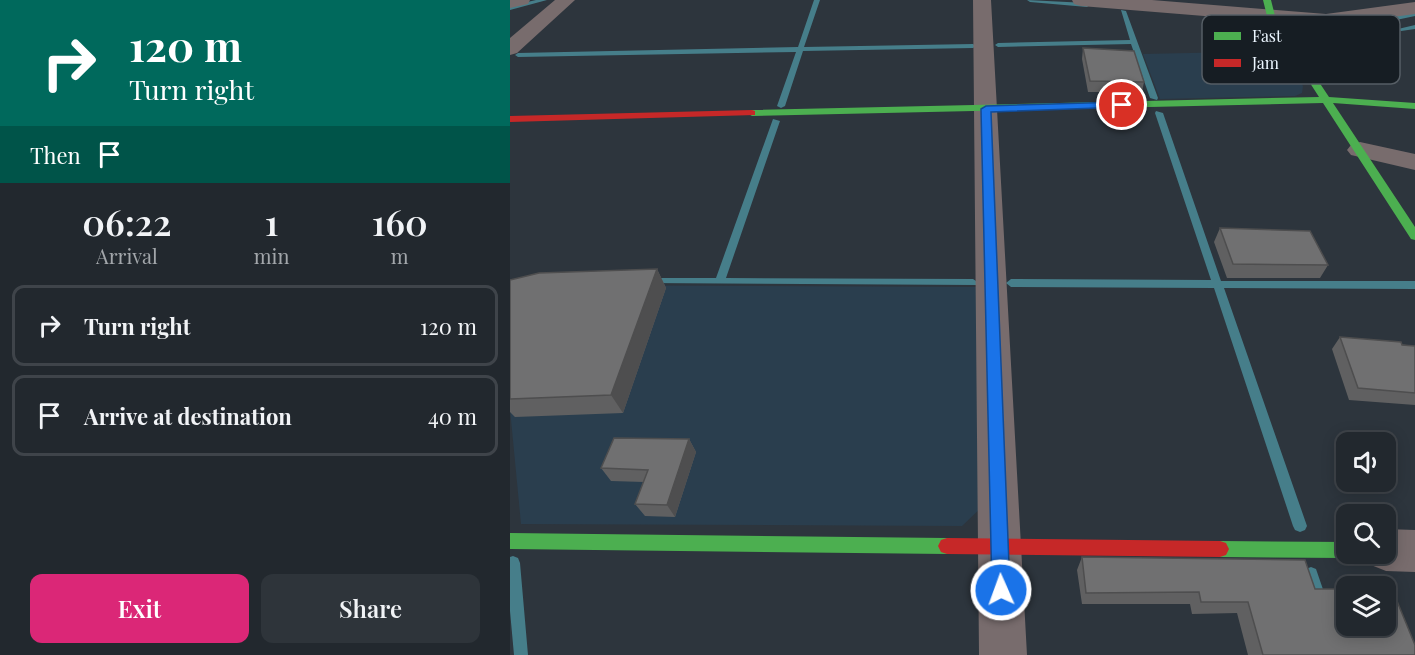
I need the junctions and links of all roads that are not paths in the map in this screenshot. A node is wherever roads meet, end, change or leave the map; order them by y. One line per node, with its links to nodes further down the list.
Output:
1 (521, 0): 5 (street)
2 (566, 0): 12 (street)
3 (982, 0): 16 (street)
4 (1081, 0): 6 (street)
5 (510, 2)
6 (1120, 2): 8 (street)
7 (1415, 8): 9 (street)
8 (1273, 15)
9 (1375, 15)
10 (1415, 21): 11 (street)
11 (1400, 25)
12 (510, 49)
13 (1315, 84): 14 (street)
14 (1325, 100): 15 (street); 16 (street); 18 (street)
15 (1415, 106)
16 (986, 109): 17 (street); 22 (street)
17 (510, 119)
18 (1360, 150): 19 (street); 20 (street)
19 (1415, 162)
20 (1415, 236)
21 (510, 541): 22 (street)
22 (999, 546): 23 (street); 26 (street)
23 (1336, 550)
24 (1396, 550): 25 (street)
25 (1415, 551)
26 (1003, 655)

